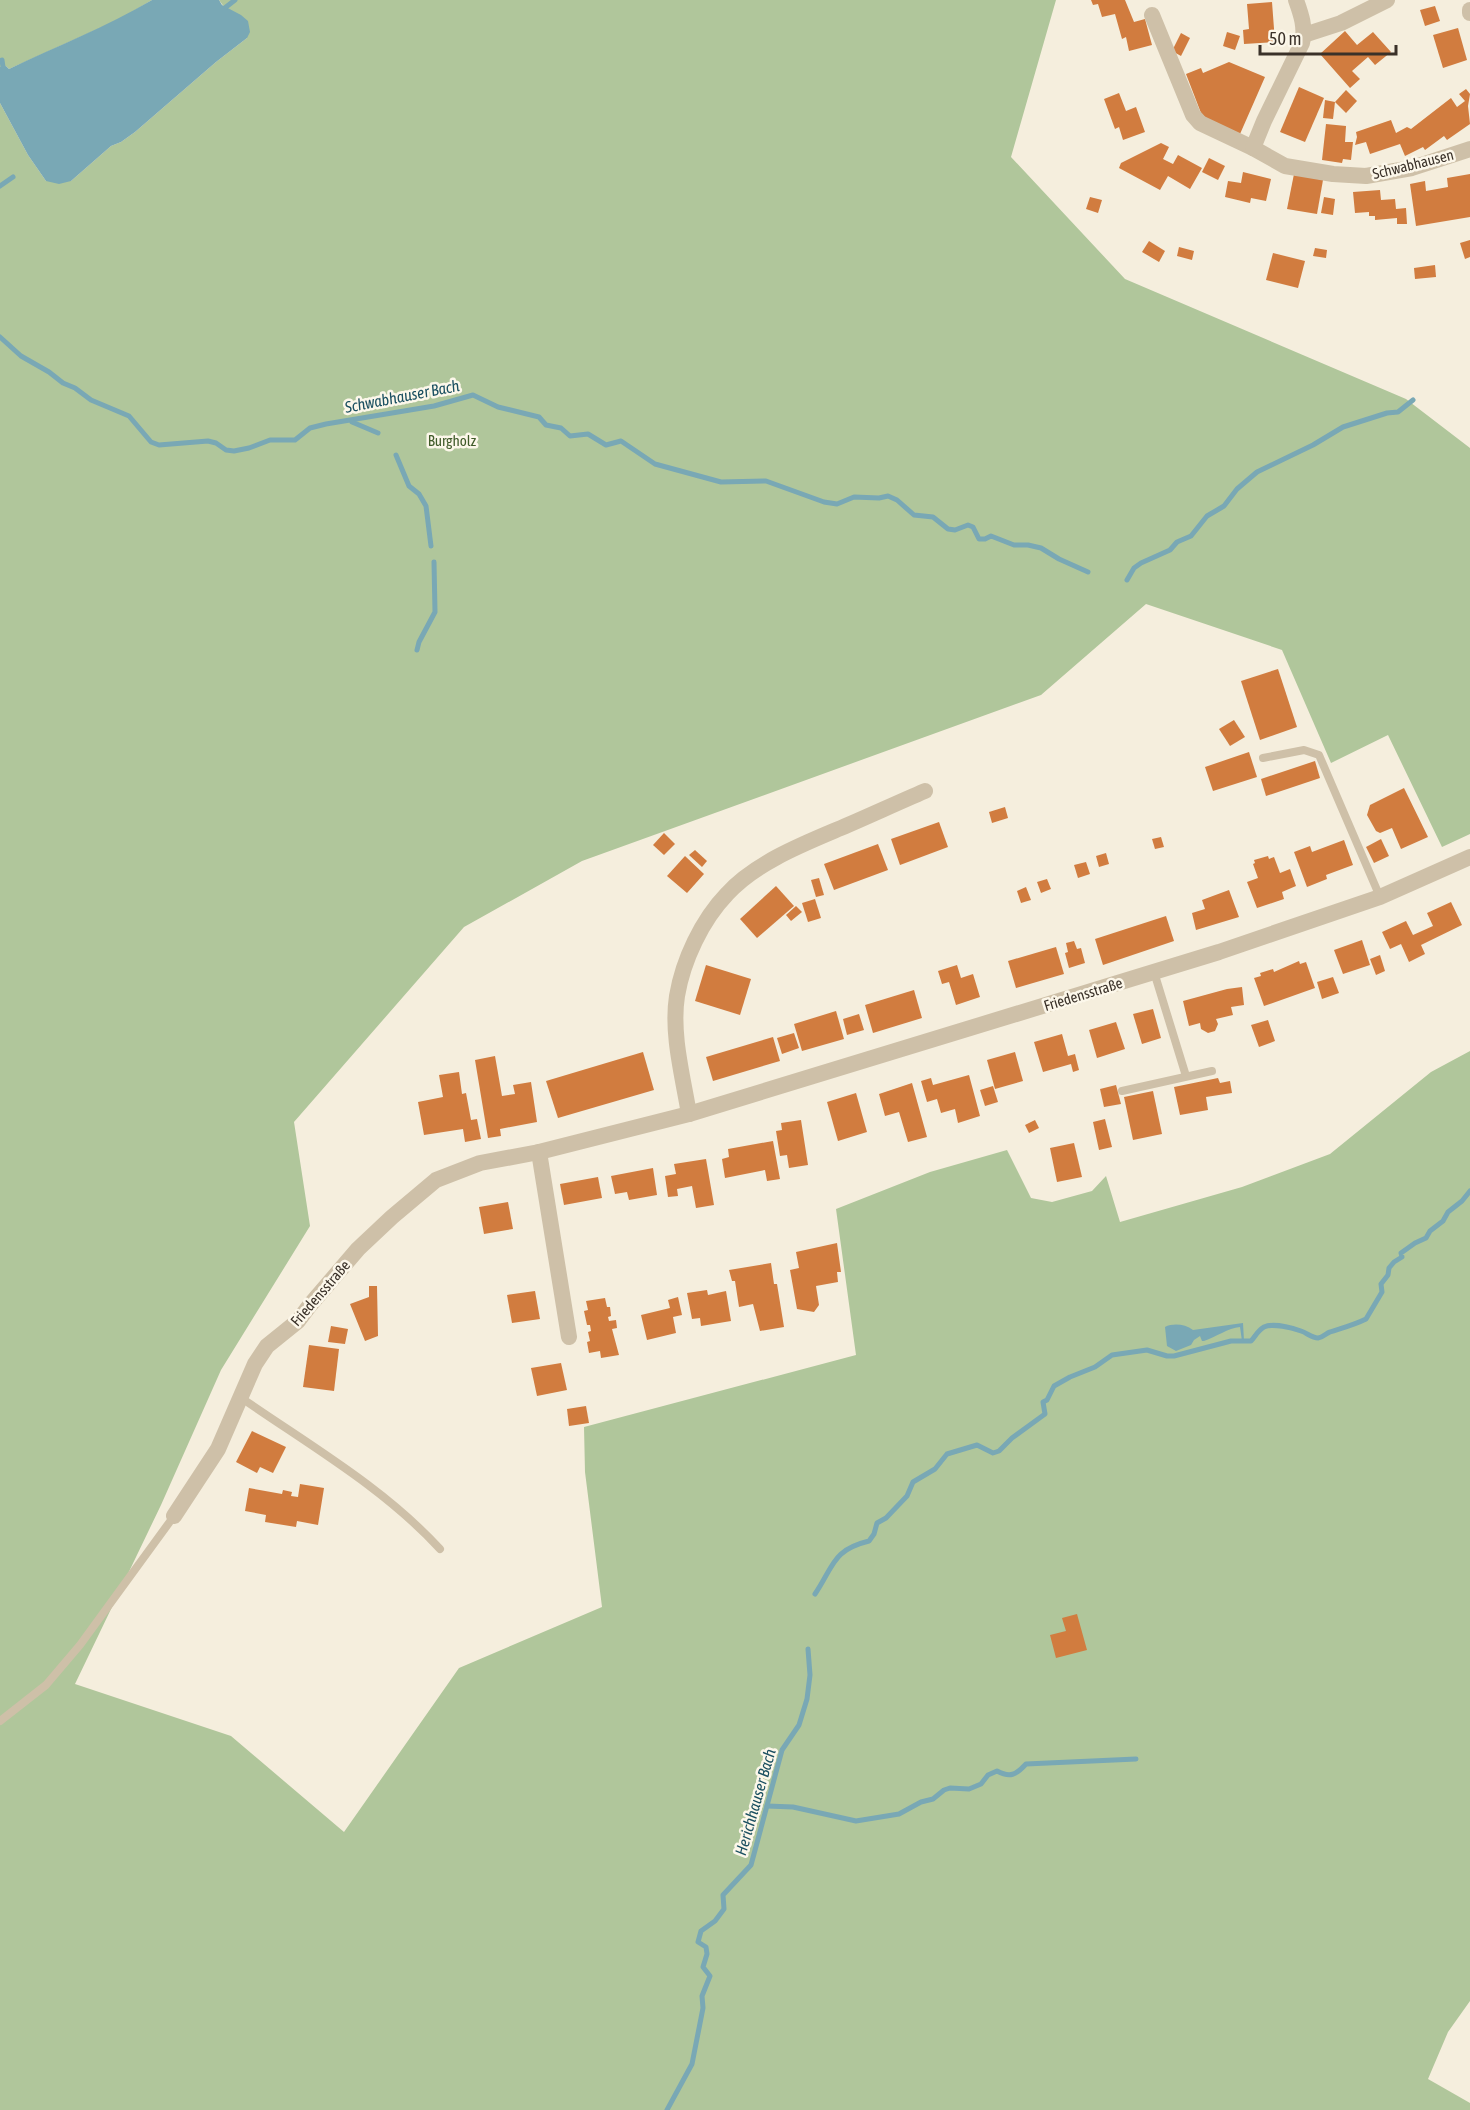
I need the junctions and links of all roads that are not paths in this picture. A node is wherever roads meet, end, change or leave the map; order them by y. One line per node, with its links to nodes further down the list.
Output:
1 (1296, 0): 4 (street)
2 (1387, 0): 4 (street)
3 (1152, 15): 5 (street, Schwabhausen)
4 (1304, 35): 5 (street)
5 (1253, 148): 6 (street, Schwabhausen)
6 (1470, 149)
7 (1263, 758): 10 (lane)
8 (925, 791): 15 (street)
9 (1470, 857): 10 (street, Friedensstraße)
10 (1380, 897): 11 (street, Friedensstraße)
11 (1154, 972): 13 (lane); 15 (street, Friedensstraße)
12 (1212, 1071): 13 (lane)
13 (1186, 1077): 14 (lane)
14 (1122, 1091)
15 (689, 1114): 16 (street, Friedensstraße)
16 (539, 1152): 17 (street); 18 (street, Friedensstraße)
17 (569, 1337)
18 (240, 1397): 19 (street, Friedensstraße); 20 (lane)
19 (174, 1516): 21 (lane)
20 (440, 1549)
21 (0, 1721)

